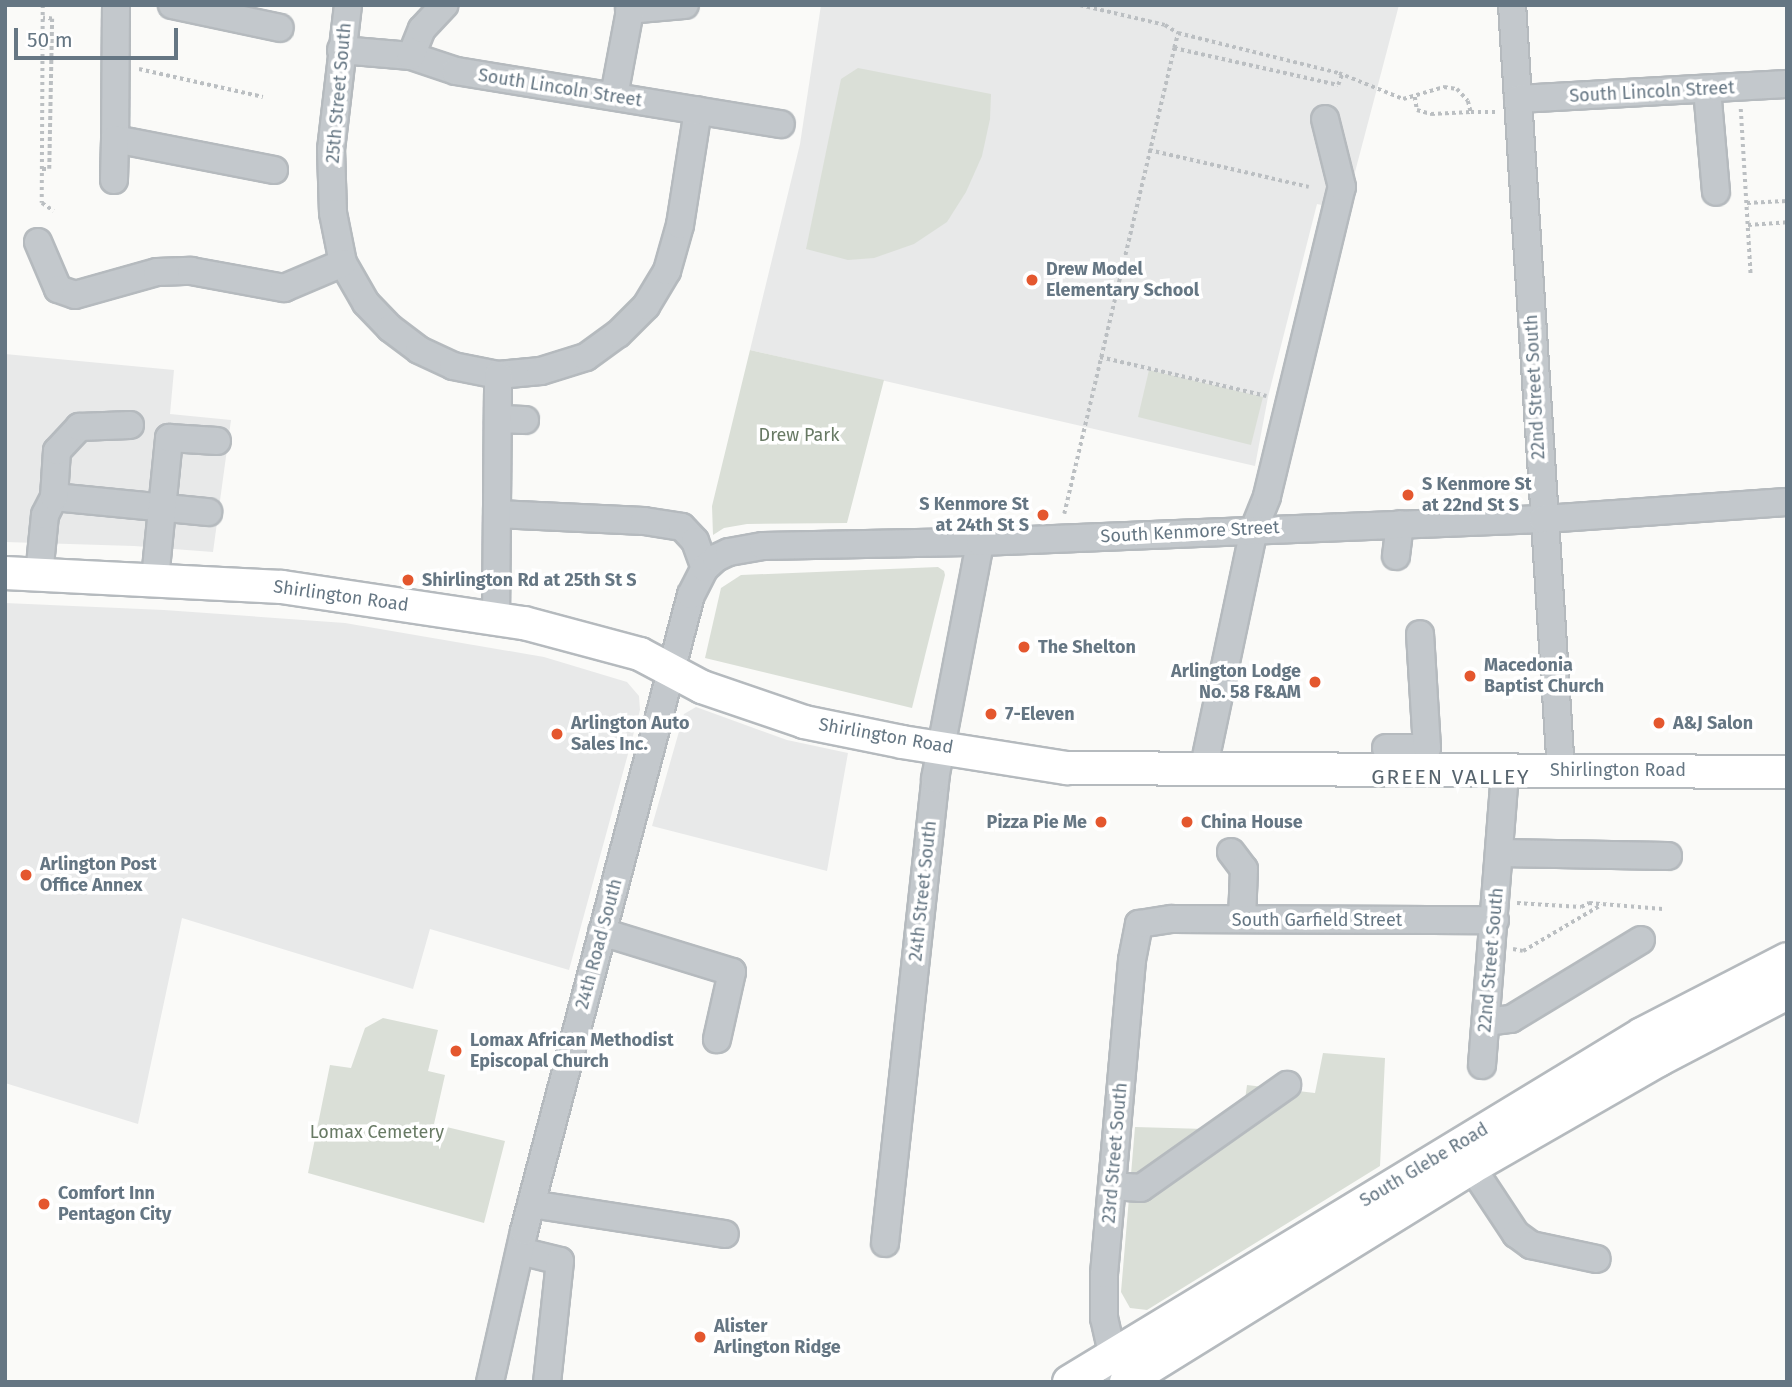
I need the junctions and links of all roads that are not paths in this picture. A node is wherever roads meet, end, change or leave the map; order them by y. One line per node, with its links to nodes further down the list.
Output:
1 (116, 5): 18 (street)
2 (172, 5): 8 (street)
3 (348, 5): 9 (street, 25th Street South)
4 (444, 5): 10 (street)
5 (685, 5): 7 (street)
6 (1512, 5): 14 (street, 22nd Street South)
7 (630, 8): 13 (street)
8 (280, 28)
9 (341, 50): 10 (street, South Lincoln Street); 23 (street, 25th Street South)
10 (411, 56): 13 (street, South Lincoln Street)
11 (1787, 84): 12 (street, South Lincoln Street)
12 (1707, 89): 14 (street, South Lincoln Street); 21 (street)
13 (614, 96): 15 (street, South Lincoln Street)
14 (1518, 99): 34 (street, 22nd Street South)
15 (698, 110): 17 (street, South Lincoln Street); 24 (street, 25th Street South)
16 (1325, 119): 36 (street)
17 (780, 124)
18 (115, 139): 19 (street); 20 (street)
19 (274, 170)
20 (114, 180)
21 (1716, 192)
22 (38, 242): 23 (street)
23 (343, 263): 24 (street, 25th Street South)
24 (498, 375): 25 (street)
25 (498, 419): 26 (street); 33 (street)
26 (525, 420)
27 (130, 425): 29 (street)
28 (217, 442): 31 (street)
29 (54, 497): 31 (street); 41 (street)
30 (1787, 502): 34 (street, South Kenmore Street)
31 (161, 508): 32 (street); 42 (street)
32 (208, 512)
33 (497, 514): 39 (street); 43 (street)
34 (1543, 519): 35 (street, South Kenmore Street); 48 (street, 22nd Street South)
35 (1399, 524): 36 (street, South Kenmore Street); 38 (street)
36 (1254, 529): 37 (street, South Kenmore Street); 49 (street)
37 (980, 542): 39 (street, South Kenmore Street); 46 (street, 24th Street South)
38 (1396, 556)
39 (705, 568): 45 (street)
40 (5, 573): 41 (main road, Shirlington Road)
41 (39, 575): 42 (main road, Shirlington Road)
42 (155, 579): 43 (main road, Shirlington Road)
43 (496, 619): 45 (main road, Shirlington Road)
44 (1420, 634): 47 (street)
45 (671, 670): 46 (main road, Shirlington Road); 58 (street, 24th Road South)
46 (939, 747): 49 (main road, Shirlington Road); 70 (street, 24th Street South)
47 (1386, 757): 49 (main road, Shirlington Road); 50 (main road, Shirlington Road)
48 (1561, 769): 50 (main road, Shirlington Road); 51 (main road, Shirlington Road)
49 (1203, 771)
50 (1505, 771): 52 (street, 22nd Street South)
51 (1787, 772)
52 (1500, 853): 53 (street); 55 (street, 22nd Street South)
53 (1668, 856)
54 (1245, 867): 56 (street)
55 (1505, 911): 56 (street, South Garfield Street); 62 (street, 22nd Street South)
56 (1242, 919): 57 (street, South Garfield Street)
57 (1139, 924): 67 (street, 23rd Street South)
58 (602, 932): 63 (street); 68 (street, 24th Road South)
59 (1642, 940): 62 (street)
60 (1787, 959): 66 (main road, South Glebe Road)
61 (1787, 993): 66 (main road, South Glebe Road)
62 (1486, 1022): 64 (street, 22nd Street South)
63 (718, 1039)
64 (1482, 1065)
65 (1287, 1085): 67 (street)
66 (1464, 1156): 72 (street); 73 (main road, South Glebe Road)
67 (1112, 1185): 73 (street, 23rd Street South)
68 (531, 1204): 69 (street); 71 (street, 24th Road South)
69 (725, 1234)
70 (886, 1243)
71 (520, 1251): 74 (street, 24th Road South); 75 (street)
72 (1597, 1259)
73 (1119, 1373): 76 (main road, South Glebe Road)
74 (490, 1382)
75 (547, 1382)
76 (1069, 1382)

